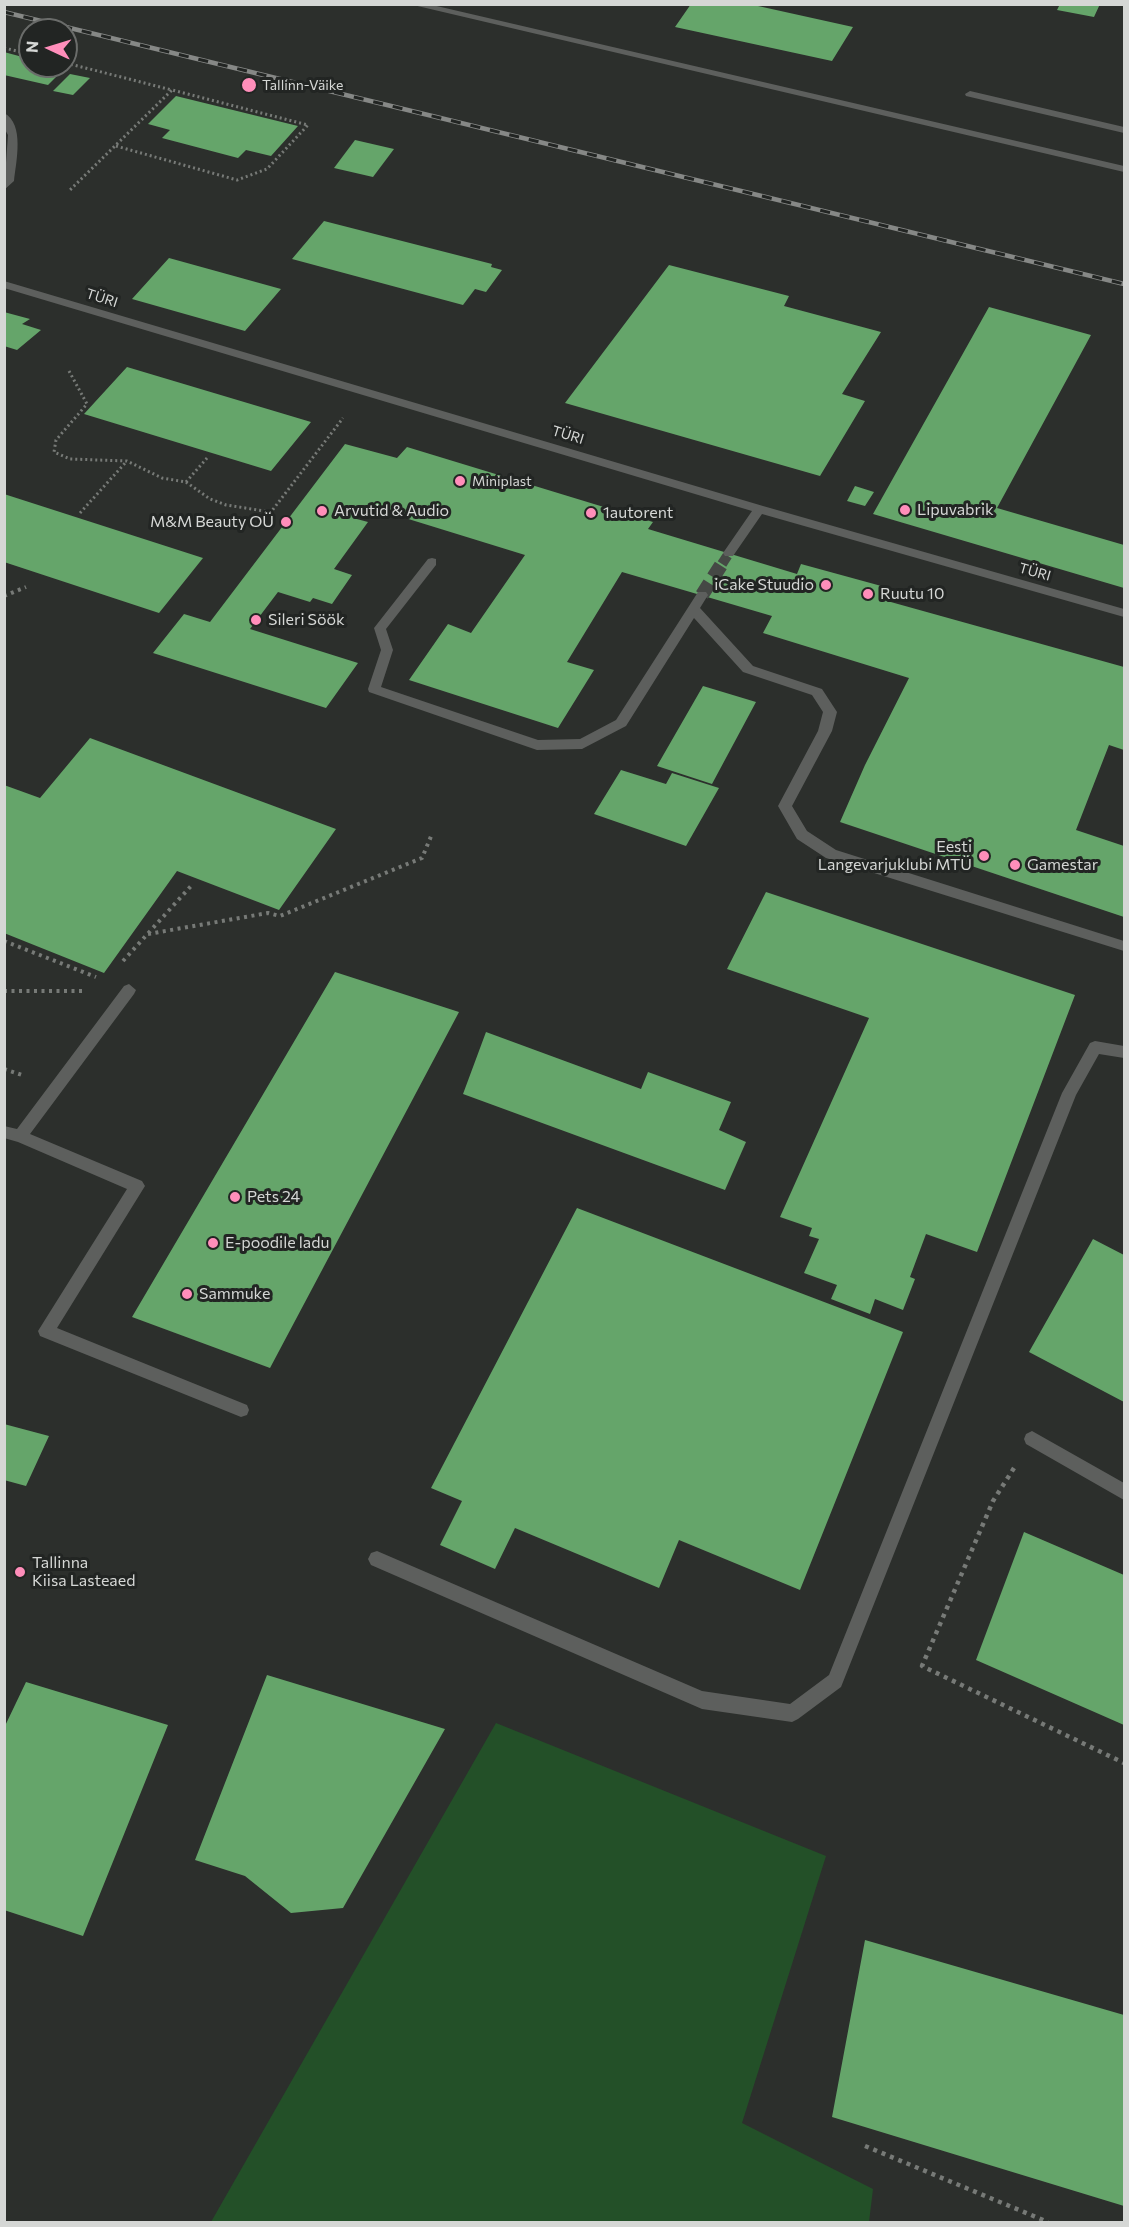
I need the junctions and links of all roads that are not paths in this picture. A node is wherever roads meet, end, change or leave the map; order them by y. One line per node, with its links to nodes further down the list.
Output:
1 (413, 4): 5 (street)
2 (970, 94): 4 (street)
3 (4, 116): 6 (street)
4 (1125, 130)
5 (1125, 169)
6 (4, 187)
7 (4, 284): 8 (street, TÜRI)
8 (759, 509): 9 (street); 13 (street, TÜRI)
9 (729, 553)
10 (432, 561): 12 (street)
11 (702, 595): 12 (street)
12 (693, 609): 14 (street)
13 (1125, 613)
14 (1125, 946)
15 (129, 990): 17 (street)
16 (1125, 1052): 21 (street)
17 (12, 1134): 18 (street)
18 (241, 1410)
19 (1032, 1439): 20 (street)
20 (1125, 1492)
21 (376, 1559)

